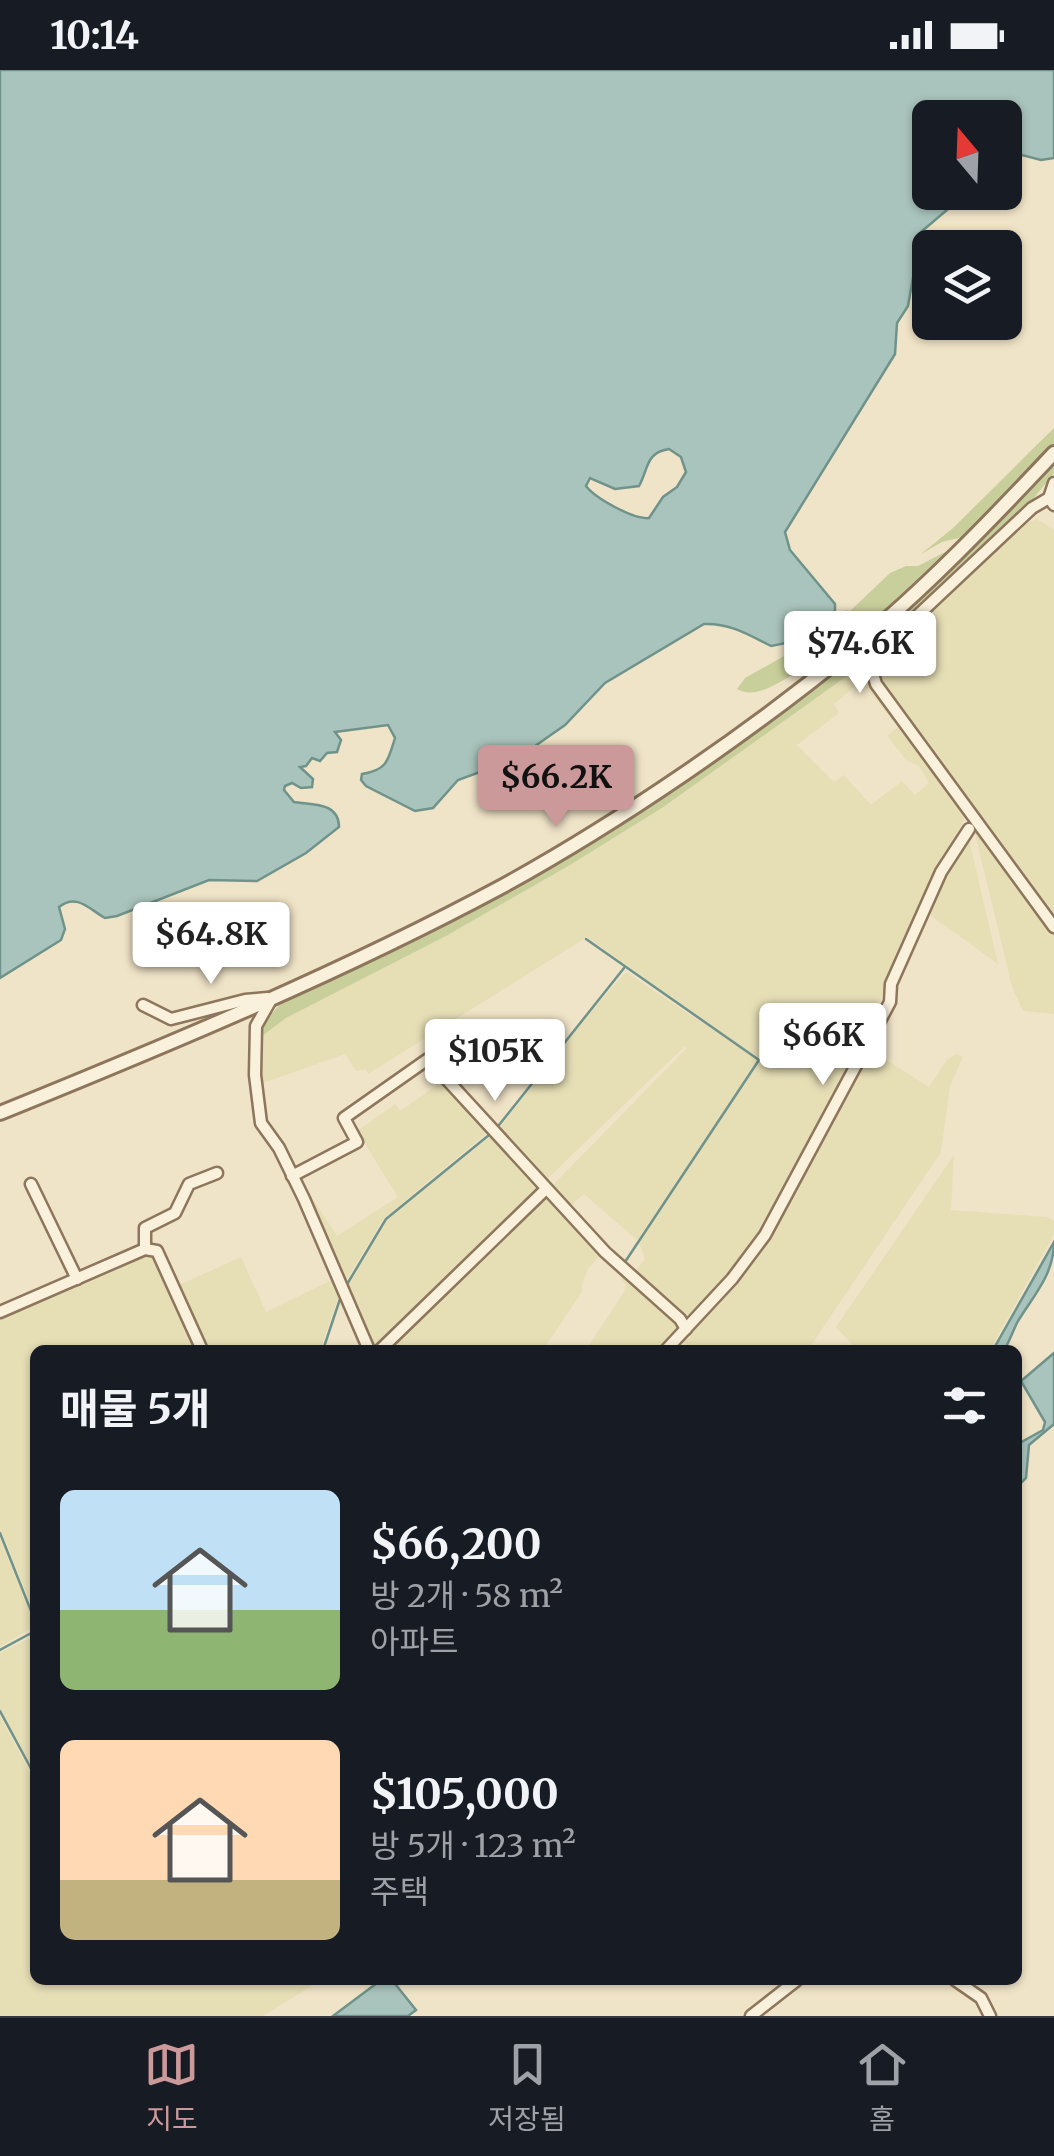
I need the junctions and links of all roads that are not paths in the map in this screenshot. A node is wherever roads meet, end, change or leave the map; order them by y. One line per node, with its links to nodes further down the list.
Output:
1 (1054, 454): 6 (street)
2 (1054, 482): 3 (street)
3 (1052, 502): 5 (street)
4 (969, 829): 16 (street)
5 (1054, 927)
6 (273, 998): 7 (street); 8 (street); 10 (street)
7 (143, 1005)
8 (0, 1113)
9 (217, 1173): 13 (street)
10 (292, 1176): 12 (street); 18 (street)
11 (31, 1184): 14 (street)
12 (546, 1188): 16 (street); 19 (street)
13 (145, 1249): 14 (street); 17 (street)
14 (77, 1280): 15 (street)
15 (0, 1312)
16 (686, 1329): 20 (street)
17 (200, 1345)
18 (366, 1345)
19 (385, 1345)
20 (680, 1345)
21 (791, 1985): 23 (street)
22 (962, 1985): 24 (street)
23 (752, 2016)
24 (990, 2016)

